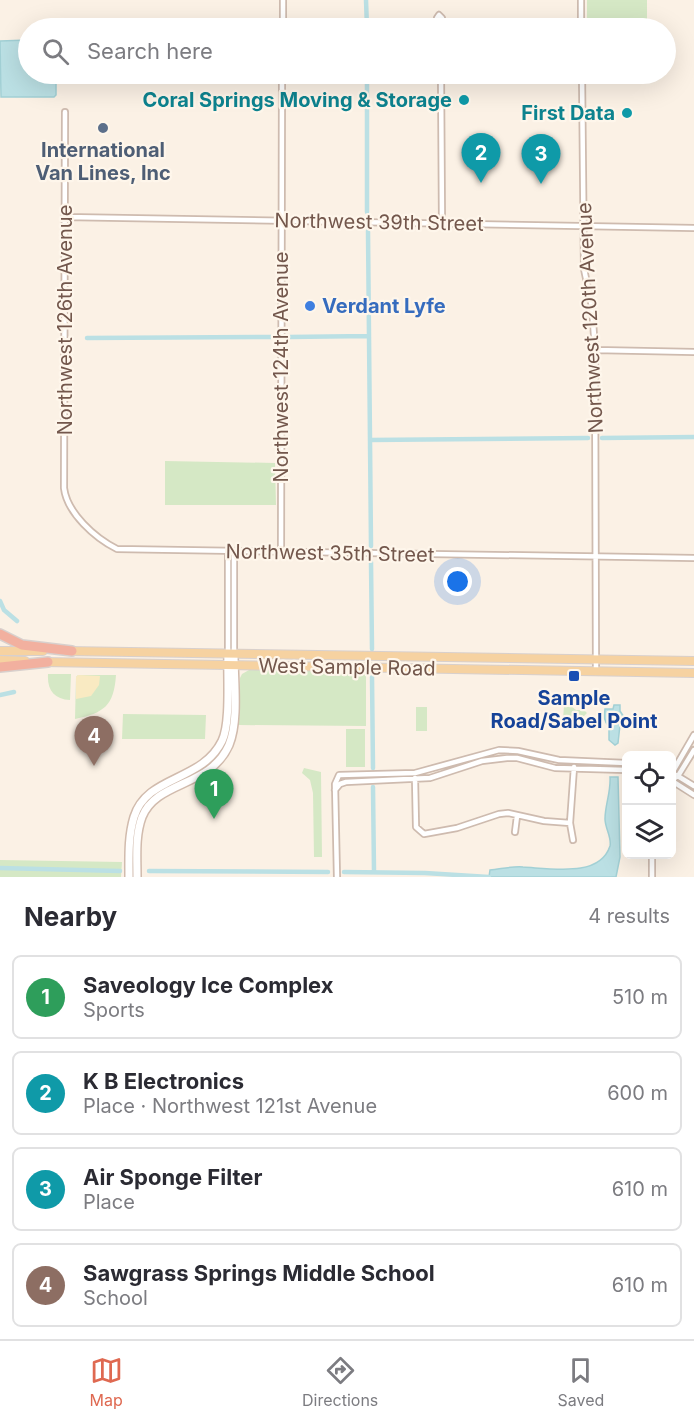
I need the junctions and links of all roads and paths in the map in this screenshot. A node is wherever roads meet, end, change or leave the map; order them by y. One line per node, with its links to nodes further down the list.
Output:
1 (283, 0): 3 (street)
2 (581, 0): 4 (street)
3 (283, 18)
4 (581, 18)
5 (282, 84): 10 (street, Northwest 124th Avenue)
6 (441, 84): 11 (street)
7 (582, 84): 12 (street, Northwest 120th Avenue)
8 (65, 112): 9 (street, Northwest 126th Avenue)
9 (64, 217): 10 (street, Northwest 39th Street); 16 (street, Northwest 126th Avenue)
10 (282, 221): 11 (street, Northwest 39th Street); 18 (street, Northwest 124th Avenue)
11 (442, 224): 12 (street, Northwest 39th Street)
12 (583, 226): 13 (street, Northwest 39th Street); 14 (street, Northwest 120th Avenue)
13 (694, 228)
14 (595, 351): 15 (street); 19 (street, Northwest 120th Avenue)
15 (694, 352)
16 (83, 522): 17 (street, Northwest 35th Street)
17 (231, 551): 18 (street, Northwest 35th Street); 24 (street)
18 (281, 552): 19 (street, Northwest 35th Street)
19 (598, 557): 20 (street, Northwest 35th Street); 26 (street, Northwest 120th Avenue)
20 (694, 558)
21 (0, 634): 23 (highway)
22 (0, 651): 23 (main road, West Sample Road)
23 (72, 651): 24 (main road, West Sample Road)
24 (231, 654): 26 (main road, West Sample Road); 29 (street)
25 (0, 660): 28 (main road, West Sample Road)
26 (597, 660): 27 (main road, West Sample Road); 31 (street, Northwest 120th Avenue)
27 (694, 661)
28 (48, 663): 29 (main road, West Sample Road); 30 (highway)
29 (231, 665): 31 (main road, West Sample Road); 50 (street)
30 (0, 667)
31 (597, 671): 32 (main road, West Sample Road)
32 (694, 673)
33 (694, 735): 39 (street)
34 (507, 750): 36 (street); 37 (street); 42 (street)
35 (694, 750): 43 (street)
36 (507, 758): 40 (street); 44 (street)
37 (574, 762): 38 (street); 40 (street)
38 (622, 763)
39 (676, 766)
40 (574, 770): 41 (street); 51 (street)
41 (622, 770)
42 (415, 773): 44 (street); 47 (street)
43 (678, 776): 46 (street)
44 (415, 780): 47 (street); 49 (street)
45 (676, 783): 48 (street)
46 (694, 786)
47 (336, 790): 57 (street)
48 (694, 795)
49 (518, 816): 51 (street); 52 (street)
50 (138, 817): 55 (street); 56 (street)
51 (570, 823): 53 (street)
52 (514, 832)
53 (573, 840)
54 (652, 859): 58 (street)
55 (129, 877)
56 (137, 877)
57 (337, 877)
58 (652, 877)

